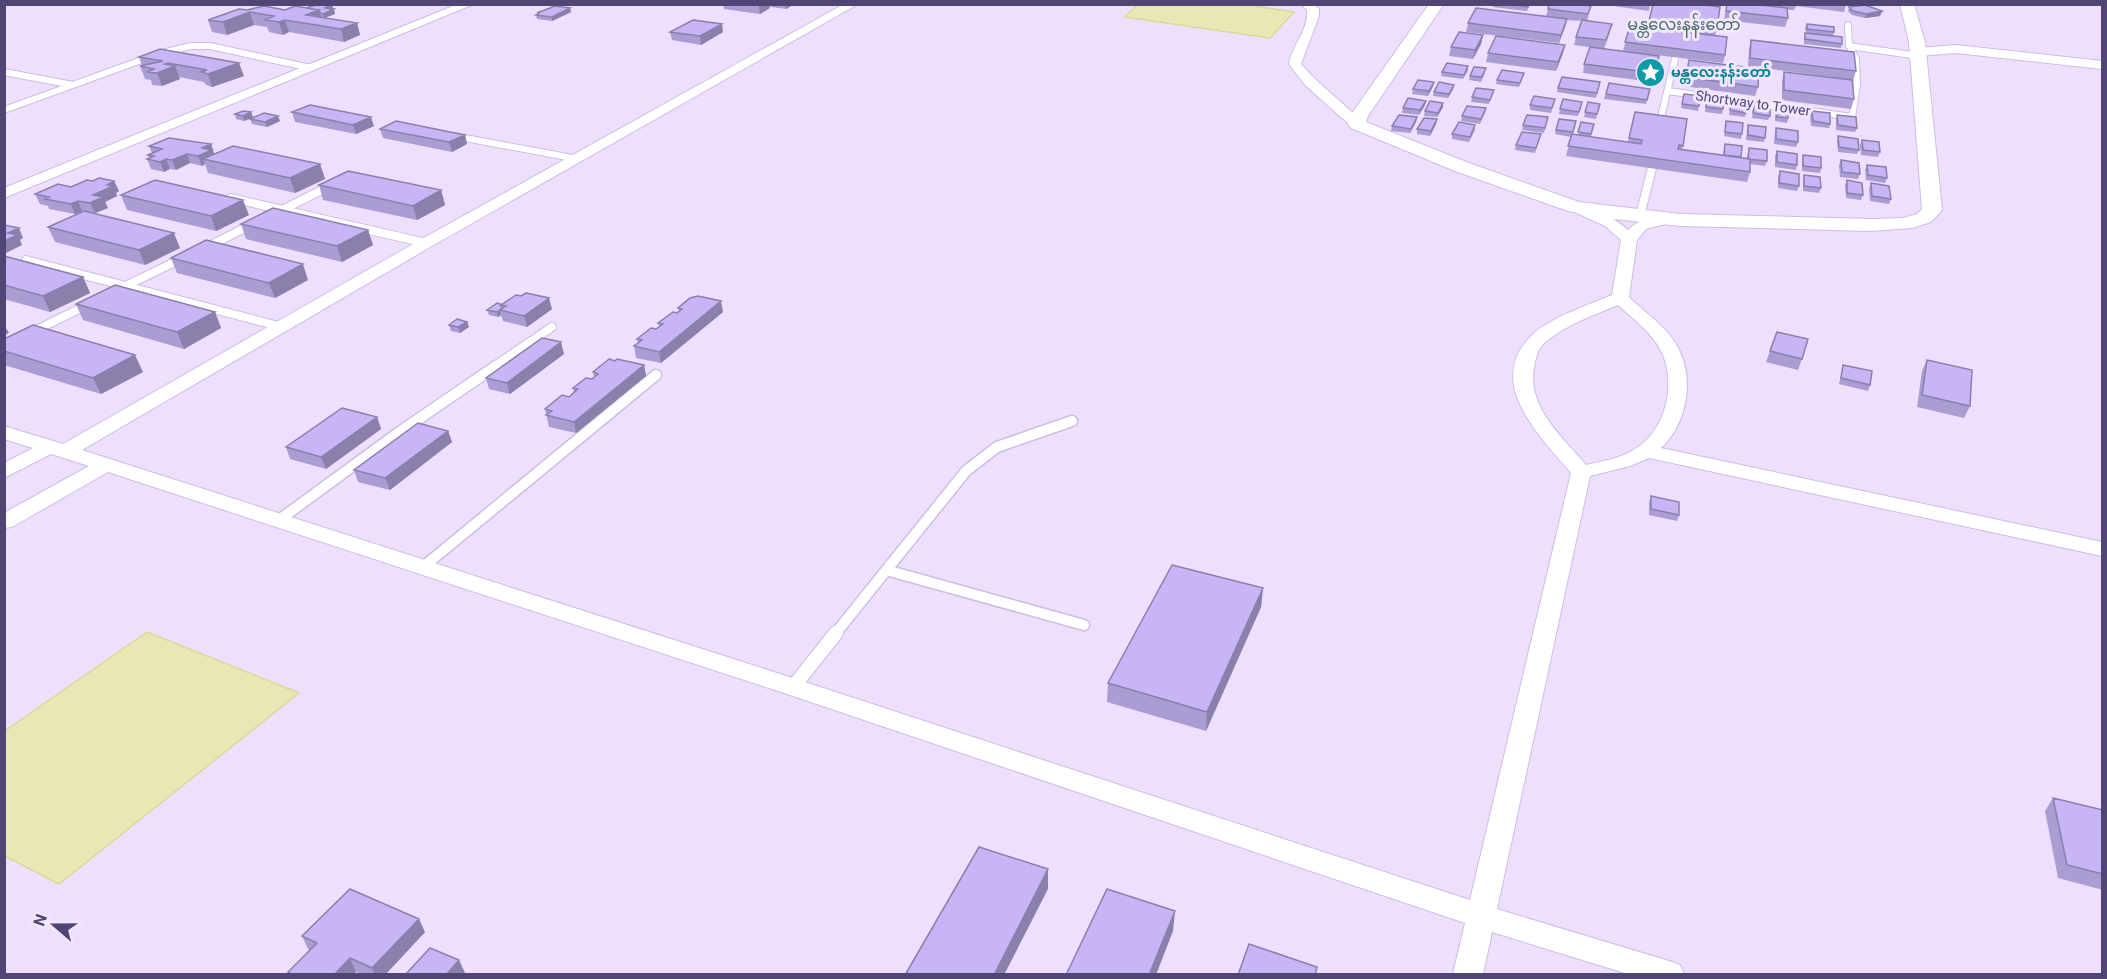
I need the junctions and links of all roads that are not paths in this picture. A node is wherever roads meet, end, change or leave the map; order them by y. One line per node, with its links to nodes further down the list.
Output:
1 (469, 4): 12 (street)
2 (853, 4): 20 (street)
3 (1306, 4): 17 (street)
4 (1437, 4): 17 (street)
5 (1907, 4): 8 (street)
6 (1848, 25): 7 (lane, Shortway to Tower)
7 (1849, 46): 8 (lane); 15 (lane, Shortway to Tower)
8 (1918, 48): 9 (street); 9 (street); 28 (street)
9 (1956, 49): 11 (street)
10 (1675, 59): 15 (lane)
11 (2103, 65)
12 (311, 68): 14 (lane); 23 (street)
13 (4, 72): 14 (lane)
14 (73, 85): 16 (lane)
15 (1668, 91): 18 (lane)
16 (4, 110)
17 (1357, 124): 25 (street)
18 (1659, 125)
19 (442, 134): 20 (lane)
20 (578, 159): 30 (street)
21 (1652, 168): 27 (lane)
22 (324, 189): 26 (lane)
23 (4, 194)
24 (224, 197): 26 (lane)
25 (1575, 207): 27 (street); 29 (street)
26 (282, 210): 30 (lane); 31 (lane)
27 (1640, 216): 28 (street)
28 (1669, 219): 29 (street)
29 (1629, 239): 36 (street)
30 (426, 243): 38 (street)
31 (199, 250)
32 (188, 256): 34 (lane)
33 (26, 260): 34 (lane)
34 (126, 286): 35 (lane); 38 (lane)
35 (106, 296)
36 (1620, 298): 45 (street); 48 (street)
37 (96, 301): 40 (lane)
38 (282, 327): 44 (street)
39 (552, 327): 49 (lane)
40 (4, 346)
41 (656, 375): 52 (lane)
42 (1072, 421): 53 (lane)
43 (4, 432): 44 (street)
44 (58, 448): 46 (street); 47 (street)
45 (1646, 451): 48 (street); 51 (street)
46 (108, 464): 49 (street); 50 (street)
47 (4, 472)
48 (1581, 472): 56 (street)
49 (279, 520): 52 (street)
50 (4, 522)
51 (2103, 549)
52 (423, 567): 55 (street)
53 (886, 570): 54 (lane); 55 (lane)
54 (1084, 625)
55 (793, 687): 56 (street)
56 (1483, 917): 57 (street); 58 (street)
57 (1468, 975)
58 (1669, 975)

